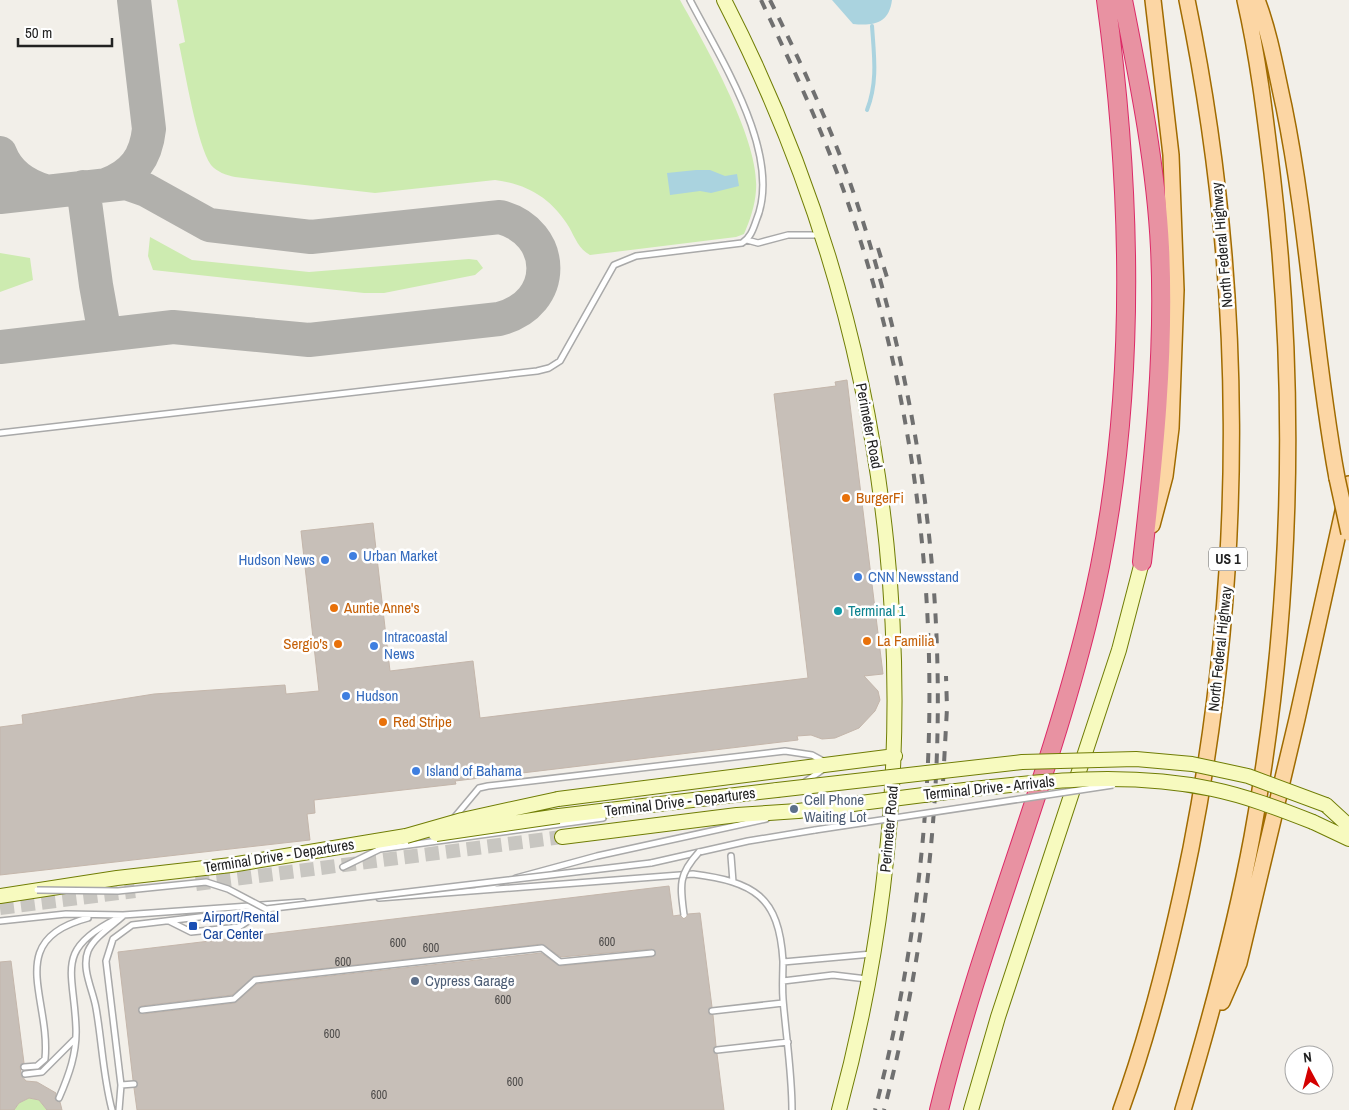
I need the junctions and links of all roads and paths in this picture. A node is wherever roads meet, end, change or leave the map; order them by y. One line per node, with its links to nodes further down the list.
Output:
1 (690, 0): 10 (lane)
2 (724, 0): 9 (street, Perimeter Road)
3 (1106, 0): 58 (highway)
4 (1123, 0): 14 (highway)
5 (1153, 0): 14 (main road)
6 (1187, 0): 60 (main road, North Federal Highway / US 1)
7 (1245, 0): 48 (main road)
8 (1257, 0): 12 (main road)
9 (821, 235): 10 (lane); 15 (street, Perimeter Road)
10 (747, 240): 11 (lane)
11 (0, 433)
12 (1343, 481): 13 (main road, bridge); 48 (main road)
13 (1349, 533)
14 (1142, 562): 59 (street)
15 (895, 756): 16 (street); 38 (street, Perimeter Road)
16 (829, 764): 20 (street, bridge); 23 (lane); 23 (lane)
17 (1143, 780): 18 (street, Terminal Drive - Arrivals, bridge); 22 (street, Terminal Drive - Arrivals, bridge); 24 (lane, bridge)
18 (798, 811): 21 (street, Terminal Drive - Arrivals); 29 (lane)
19 (1349, 826): 20 (street, Terminal Drive - Departures, bridge)
20 (406, 836): 28 (street, Terminal Drive - Departures, bridge)
21 (562, 837)
22 (1349, 839)
23 (435, 841): 26 (lane)
24 (699, 852): 31 (lane, bridge); 33 (lane, bridge)
25 (731, 856): 27 (lane)
26 (343, 867)
27 (733, 882): 29 (lane); 39 (lane)
28 (37, 890): 30 (street, Terminal Drive - Departures); 31 (lane, bridge)
29 (468, 892): 32 (lane)
30 (0, 896)
31 (266, 909): 35 (lane); 35 (lane)
32 (123, 915): 34 (lane); 45 (lane); 54 (lane)
33 (684, 915)
34 (93, 916): 36 (lane); 49 (lane)
35 (168, 920): 52 (lane)
36 (0, 922)
37 (652, 953): 43 (lane)
38 (874, 954): 39 (lane); 40 (street, Perimeter Road)
39 (783, 962): 41 (lane)
40 (869, 979): 41 (lane); 57 (street, Perimeter Road)
41 (783, 981): 42 (lane)
42 (784, 1003): 44 (lane); 46 (lane)
43 (142, 1010)
44 (712, 1011)
45 (76, 1039): 50 (lane); 53 (lane)
46 (788, 1042): 47 (lane); 56 (lane)
47 (717, 1050)
48 (1200, 1052): 61 (main road)
49 (24, 1066)
50 (25, 1074)
51 (134, 1084): 52 (lane)
52 (120, 1085): 55 (lane)
53 (59, 1098)
54 (112, 1110)
55 (120, 1110)
56 (792, 1110)
57 (839, 1110)
58 (939, 1110)
59 (971, 1110)
60 (1121, 1110)
61 (1182, 1110)

